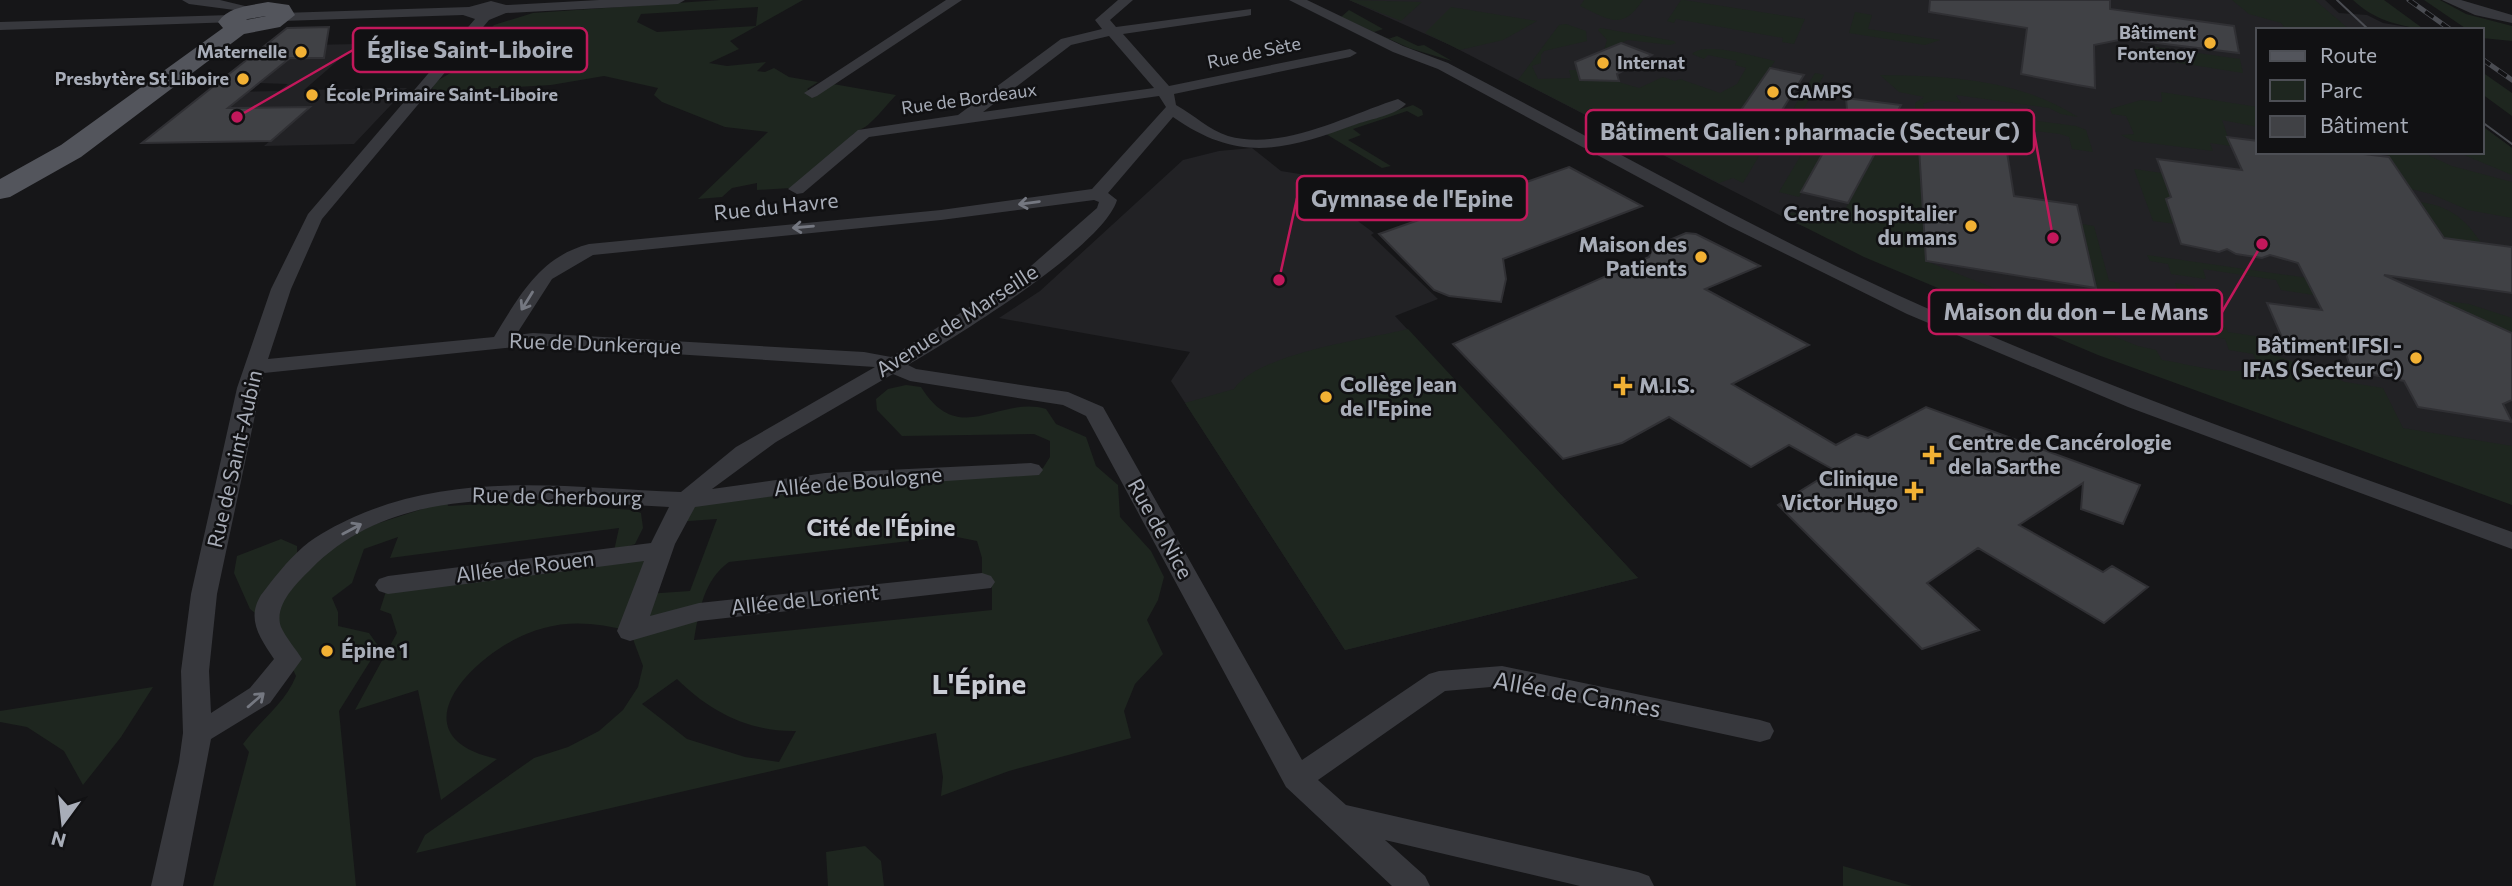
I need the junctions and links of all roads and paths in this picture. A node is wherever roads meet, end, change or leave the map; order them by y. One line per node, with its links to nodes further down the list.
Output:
1 (188, 0): 9 (street)
2 (678, 0): 7 (street)
3 (955, 0): 15 (street)
4 (1126, 0): 12 (street)
5 (1296, 0): 29 (street)
6 (2449, 0): 10 (street)
7 (490, 9): 9 (street); 26 (street, Rue de Saint-Aubin)
8 (1246, 12): 12 (street)
9 (264, 14): 11 (street); 19 (main road)
10 (2512, 19)
11 (0, 26)
12 (1111, 32): 14 (street); 18 (street)
13 (1350, 53): 14 (street, Rue de Sète)
14 (1166, 92): 17 (street); 18 (street, Rue de Bordeaux)
15 (812, 93)
16 (1398, 104): 17 (street)
17 (1172, 109): 22 (street)
18 (962, 120): 20 (street, Rue de Bordeaux)
19 (67, 156): 21 (main road); 23 (main road)
20 (797, 189)
21 (0, 191)
22 (1097, 194): 24 (street, Rue du Havre, one-way to 24); 25 (street, Avenue de Marseille)
23 (0, 216)
24 (502, 340): 25 (street, Rue de Dunkerque); 26 (street, Rue de Dunkerque)
25 (892, 364): 28 (street, Avenue de Marseille); 36 (street, Rue de Nice)
26 (256, 367): 35 (street, Rue de Saint-Aubin)
27 (1031, 470): 28 (street, Allée de Boulogne)
28 (686, 500): 30 (street, Avenue de Marseille); 35 (street, Rue de Cherbourg, one-way to 28)
29 (2512, 541)
30 (661, 550): 32 (street, Allée de Rouen); 33 (street, Avenue de Marseille)
31 (982, 582): 33 (street, Allée de Lorient)
32 (388, 585)
33 (630, 631)
34 (1760, 731): 36 (street, Allée de Cannes)
35 (197, 733): 38 (street, Rue de Saint-Aubin)
36 (1297, 779): 37 (street, Rue de Nice)
37 (1342, 817): 39 (street, Rue de Nice); 40 (street, Rue de Nice)
38 (167, 886)
39 (1413, 886)
40 (1638, 886)

